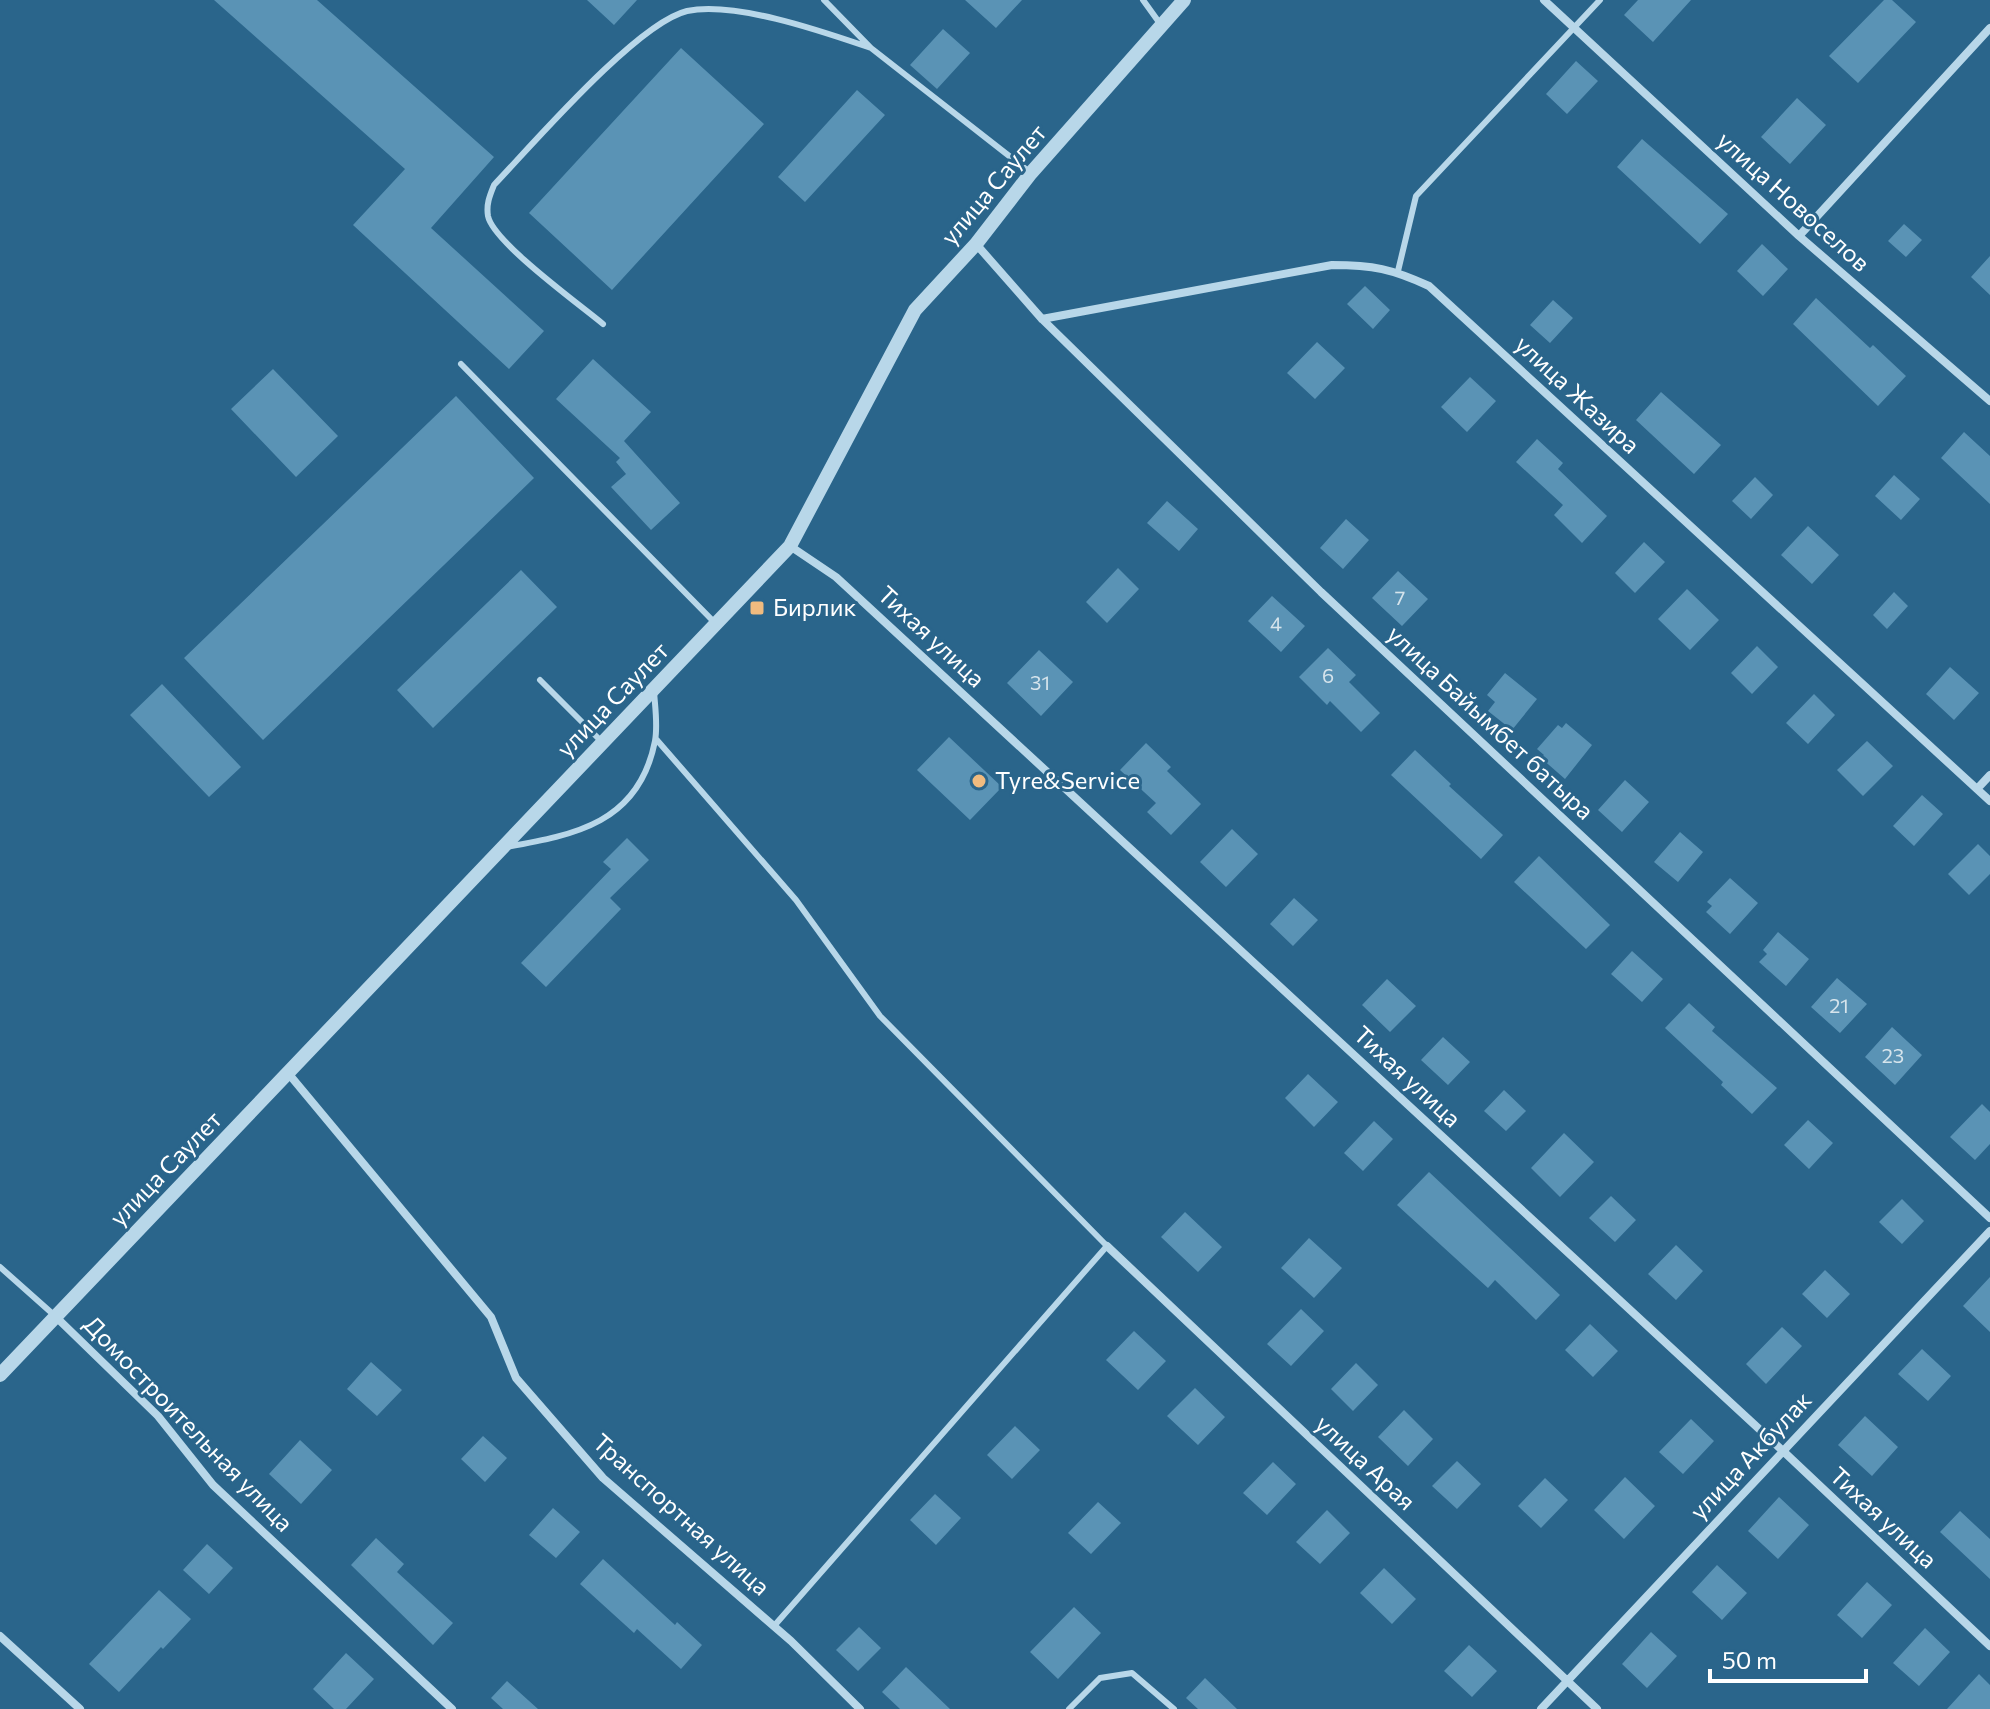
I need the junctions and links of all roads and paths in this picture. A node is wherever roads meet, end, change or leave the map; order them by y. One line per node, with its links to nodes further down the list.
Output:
1 (824, 0): 9 (lane)
2 (1143, 0): 6 (lane)
3 (1184, 0): 6 (street, улица Саулет)
4 (1544, 0): 7 (street, улица Новоселов)
5 (1600, 0): 7 (lane)
6 (1161, 25): 10 (street, улица Саулет)
7 (1573, 28): 11 (street, улица Новоселов); 13 (lane)
8 (1990, 28): 11 (street)
9 (871, 48): 10 (lane); 15 (lane)
10 (1031, 173): 12 (street, улица Саулет)
11 (1799, 236): 17 (street, улица Новоселов)
12 (976, 244): 14 (street, улица Байымбет батыра); 18 (street, улица Саулет)
13 (1398, 271): 14 (street, улица Жазира); 25 (street, улица Жазира)
14 (1042, 319): 29 (street, улица Байымбет батыра)
15 (603, 324)
16 (461, 364): 19 (lane)
17 (1990, 401)
18 (790, 546): 19 (street, улица Саулет); 35 (street, Тихая улица)
19 (716, 624): 21 (street, улица Саулет)
20 (540, 680): 23 (lane)
21 (654, 688): 22 (lane); 23 (street, улица Саулет)
22 (656, 739): 27 (lane); 31 (lane)
23 (603, 743): 27 (street, улица Саулет)
24 (1990, 775): 25 (street)
25 (1977, 789): 26 (street, улица Жазира)
26 (1990, 801)
27 (502, 848): 28 (street, улица Саулет)
28 (288, 1073): 33 (street, улица Саулет); 36 (street, Транспортная улица)
29 (1990, 1218)
30 (1990, 1231): 35 (street, улица Акбулак)
31 (1107, 1246): 36 (lane); 39 (street, улица Арая)
32 (0, 1267): 33 (lane, Домостроительная улица)
33 (56, 1317): 34 (street, улица Саулет); 41 (street, Домостроительная улица)
34 (0, 1375)
35 (1783, 1451): 38 (street, Тихая улица); 39 (street, улица Акбулак)
36 (774, 1626): 42 (street, Транспортная улица)
37 (0, 1636): 40 (street)
38 (1990, 1646)
39 (1567, 1681): 45 (street, улица Акбулак); 46 (street, улица Арая)
40 (80, 1709)
41 (452, 1709)
42 (860, 1709)
43 (1069, 1709): 44 (lane)
44 (1174, 1709)
45 (1541, 1709)
46 (1597, 1709)

